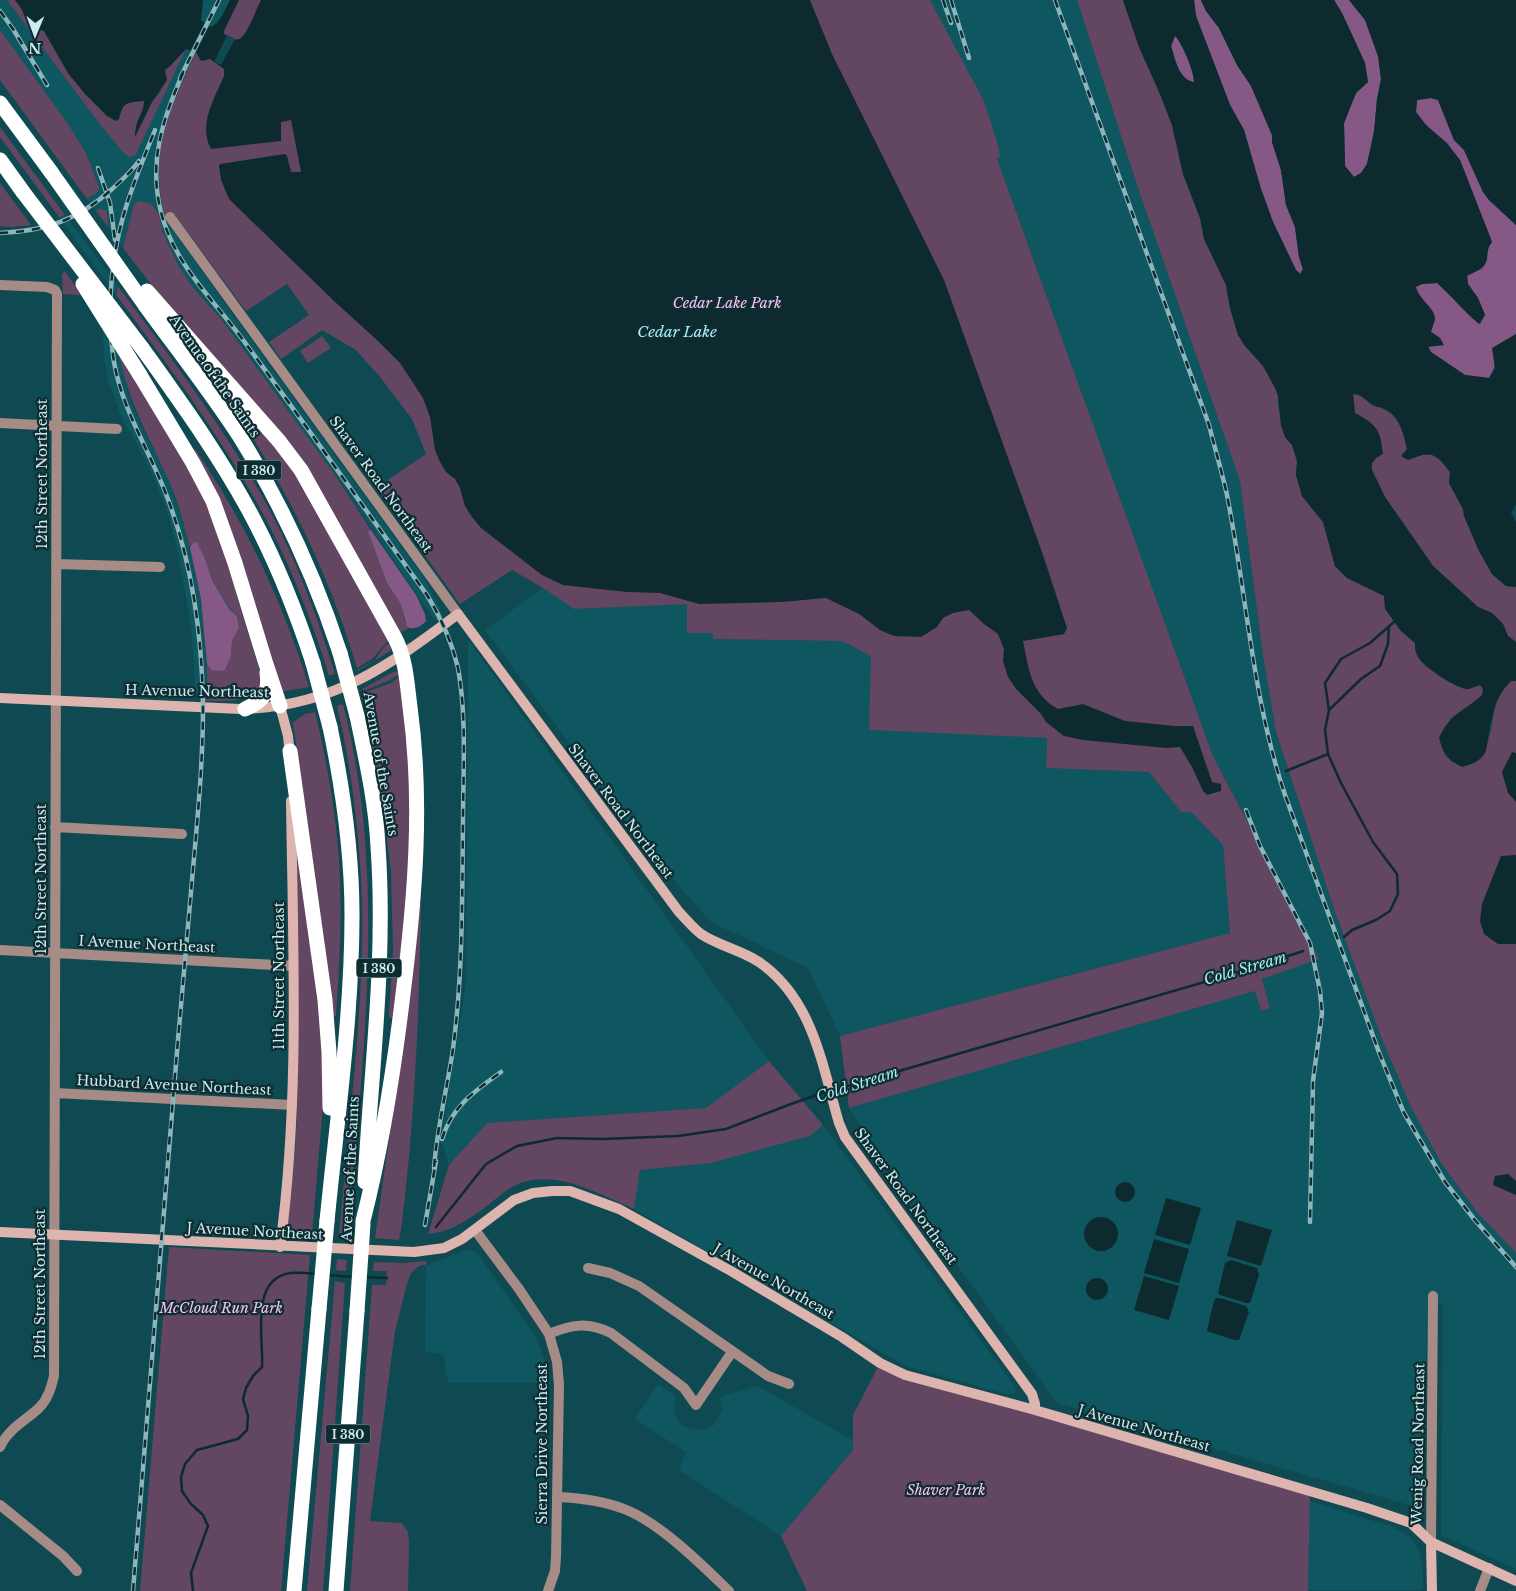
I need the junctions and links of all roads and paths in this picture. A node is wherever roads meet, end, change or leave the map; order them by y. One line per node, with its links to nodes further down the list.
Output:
1 (0, 103): 6 (highway, Avenue of the Saints / I 380, bridge)
2 (0, 160): 4 (highway, Avenue of the Saints / I 380, bridge)
3 (170, 216): 12 (street, Shaver Road Northeast)
4 (52, 231): 14 (highway, bridge); 27 (highway, Avenue of the Saints / I 380, bridge)
5 (0, 285): 8 (street, 12th Street Northeast)
6 (146, 298): 13 (highway); 28 (highway, Avenue of the Saints / I 380, bridge)
7 (0, 423): 8 (street)
8 (56, 426): 9 (street); 10 (street, 12th Street Northeast)
9 (117, 429)
10 (56, 564): 11 (street); 16 (street, 12th Street Northeast)
11 (160, 567)
12 (458, 614): 13 (street, H Avenue Northeast); 38 (street, Shaver Road Northeast)
13 (402, 654): 17 (street, H Avenue Northeast); 28 (highway)
14 (265, 661): 17 (highway); 18 (highway)
15 (0, 698): 16 (street, H Avenue Northeast)
16 (56, 701): 18 (street, H Avenue Northeast); 20 (street, 12th Street Northeast)
17 (280, 706): 18 (street, H Avenue Northeast); 19 (street, 11th Street Northeast)
18 (245, 709)
19 (290, 751): 24 (street, 11th Street Northeast); 27 (highway)
20 (55, 826): 21 (street); 23 (street, 12th Street Northeast)
21 (182, 834)
22 (0, 950): 23 (street, I Avenue Northeast)
23 (55, 953): 24 (street, I Avenue Northeast); 25 (street, 12th Street Northeast)
24 (293, 966): 26 (street, 11th Street Northeast)
25 (54, 1093): 26 (street, Hubbard Avenue Northeast); 31 (street, 12th Street Northeast)
26 (292, 1105): 32 (street, 11th Street Northeast)
27 (331, 1175): 46 (highway, Avenue of the Saints / I 380, bridge)
28 (363, 1222): 47 (highway, Avenue of the Saints / I 380, bridge)
29 (475, 1230): 32 (street, J Avenue Northeast); 35 (street, Sierra Drive Northeast); 38 (street, J Avenue Northeast)
30 (0, 1232): 31 (street, J Avenue Northeast)
31 (54, 1235): 32 (street, J Avenue Northeast); 39 (street, 12th Street Northeast)
32 (280, 1247)
33 (588, 1268): 36 (street)
34 (1434, 1296): 42 (street, Wenig Road Northeast)
35 (549, 1334): 36 (street); 40 (street, Sierra Drive Northeast)
36 (732, 1352): 37 (street)
37 (789, 1384)
38 (1035, 1410): 42 (street, J Avenue Northeast)
39 (0, 1447)
40 (557, 1497): 48 (street, Sierra Drive Northeast); 49 (street)
41 (0, 1505): 44 (street)
42 (1431, 1542): 43 (street, J Avenue Northeast); 50 (street, Wenig Road Northeast)
43 (1489, 1568): 45 (street, J Avenue Northeast); 51 (street)
44 (78, 1571)
45 (1516, 1581)
46 (294, 1591)
47 (336, 1591)
48 (548, 1591)
49 (729, 1591)
50 (1432, 1591)
51 (1480, 1591)

